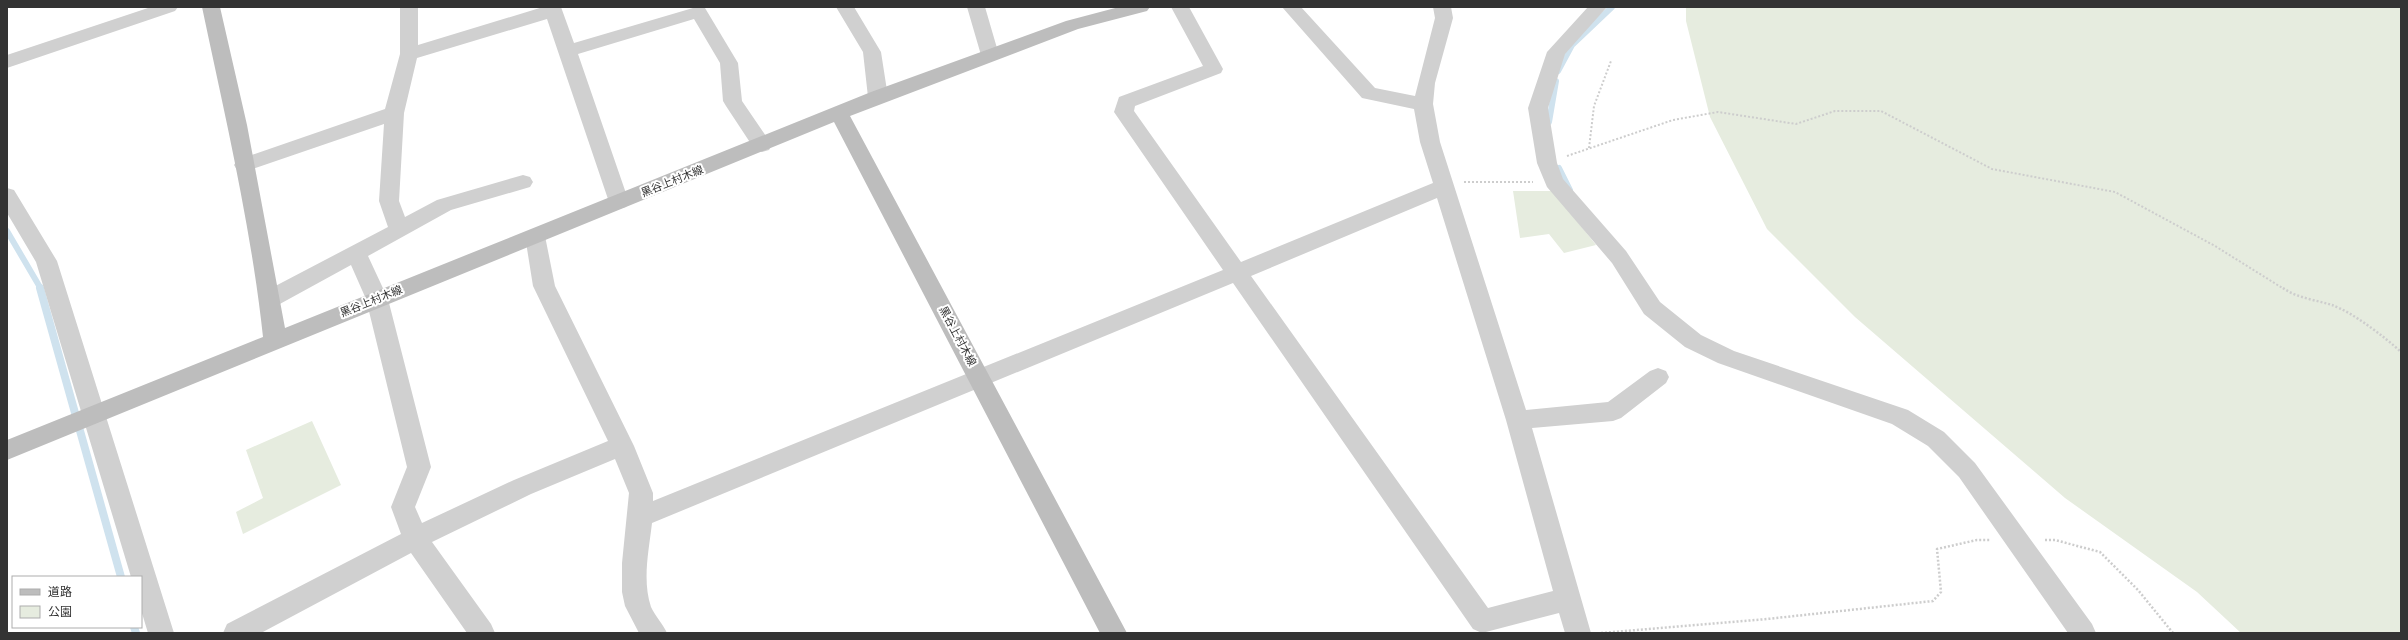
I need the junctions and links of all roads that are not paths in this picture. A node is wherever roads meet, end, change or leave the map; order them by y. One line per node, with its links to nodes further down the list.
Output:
1 (169, 7): 15 (street)
2 (211, 7): 21 (main road)
3 (409, 7): 13 (street)
4 (845, 7): 16 (street)
5 (976, 7): 14 (street)
6 (1141, 7): 14 (main road)
7 (1180, 7): 29 (street)
8 (1290, 7): 17 (street)
9 (1442, 7): 17 (street)
10 (1598, 7): 48 (street)
11 (553, 9): 12 (street); 13 (street)
12 (568, 51): 20 (street); 25 (street)
13 (409, 54): 18 (street)
14 (990, 55): 16 (main road)
15 (7, 62)
16 (878, 97): 19 (main road)
17 (1423, 104): 23 (street)
18 (394, 113): 21 (street); 26 (street)
19 (839, 114): 20 (main road, 黒谷上村木線); 34 (main road, 黒谷上村木線)
20 (762, 145): 25 (main road, 黒谷上村木線)
21 (244, 165): 30 (main road)
22 (523, 182): 26 (street)
23 (1444, 187): 29 (street); 36 (street)
24 (7, 195): 35 (street)
25 (619, 202): 27 (main road, 黒谷上村木線)
26 (399, 230): 28 (street)
27 (535, 236): 31 (main road, 黒谷上村木線); 37 (street)
28 (356, 253): 30 (street); 31 (street)
29 (1235, 273): 34 (street); 41 (street)
30 (270, 299): 32 (main road)
31 (377, 299): 32 (main road, 黒谷上村木線); 40 (street)
32 (275, 340): 35 (main road, 黒谷上村木線)
33 (1658, 377): 36 (street)
34 (981, 379): 39 (street); 46 (main road, 黒谷上村木線)
35 (95, 416): 38 (main road, 黒谷上村木線); 42 (street)
36 (1518, 420): 41 (street)
37 (622, 446): 39 (street); 40 (street)
38 (7, 450)
39 (640, 517): 45 (street)
40 (415, 538): 43 (street); 44 (street)
41 (1568, 599): 47 (street)
42 (161, 633)
43 (236, 633)
44 (482, 633)
45 (654, 633)
46 (1114, 633)
47 (1578, 633)
48 (2083, 633)

